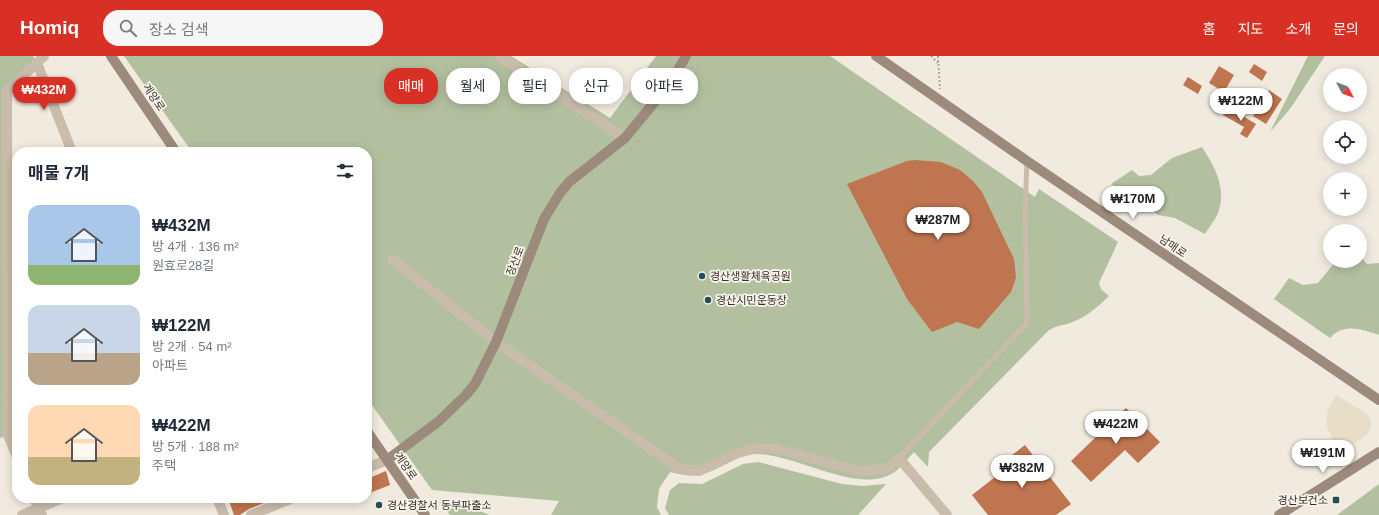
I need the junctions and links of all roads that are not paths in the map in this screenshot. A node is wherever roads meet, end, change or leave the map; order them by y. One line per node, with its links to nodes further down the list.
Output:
1 (111, 56): 8 (street, 계양로)
2 (498, 56): 6 (street)
3 (686, 56): 6 (street, 장산로)
4 (876, 56): 9 (street, 남매로)
5 (41, 59): 7 (street); 13 (street)
6 (625, 138): 11 (street, 장산로)
7 (70, 147)
8 (173, 147)
9 (1027, 161): 14 (street, 남매로); 19 (lane)
10 (392, 259): 11 (street)
11 (496, 342): 19 (street); 20 (street, 장산로)
12 (12, 349): 13 (street)
13 (8, 352): 15 (street)
14 (1379, 400)
15 (4, 436): 17 (street)
16 (372, 438): 20 (street, 계양로)
17 (12, 449)
18 (1379, 452): 31 (street)
19 (899, 458): 30 (street)
20 (387, 460): 21 (street, 장산로); 29 (street, 계양로)
21 (372, 466)
22 (55, 503): 25 (street)
23 (219, 503): 27 (street)
24 (281, 503): 28 (street)
25 (40, 512): 26 (street)
26 (22, 515)
27 (224, 515)
28 (251, 515)
29 (424, 515)
30 (947, 515)
31 (1279, 515)

